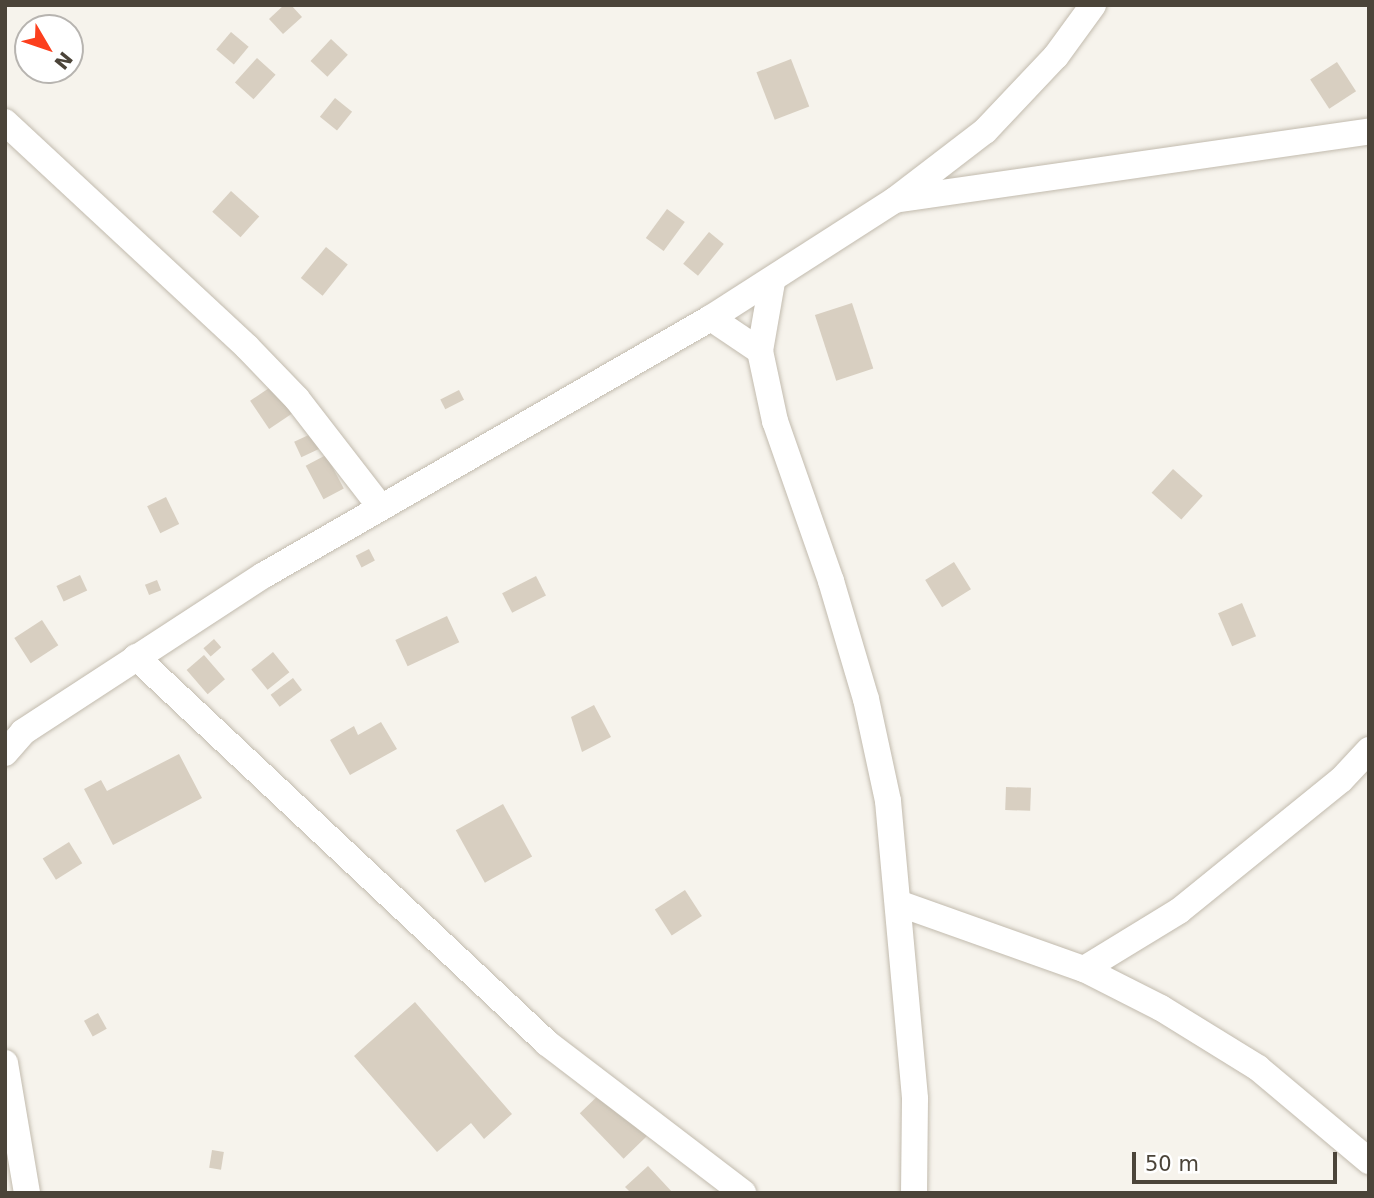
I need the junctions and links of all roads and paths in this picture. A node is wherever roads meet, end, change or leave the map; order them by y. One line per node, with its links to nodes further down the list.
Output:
1 (1093, 5): 4 (street)
2 (5, 122): 8 (street)
3 (1369, 131): 4 (street)
4 (895, 200): 5 (street)
5 (772, 282): 6 (street); 7 (street)
6 (711, 318): 7 (street); 8 (street)
7 (760, 351): 12 (street)
8 (379, 505): 9 (street)
9 (136, 656): 11 (street); 17 (street)
10 (1369, 750): 13 (street)
11 (5, 753)
12 (901, 904): 13 (street); 18 (street)
13 (1084, 969): 15 (street)
14 (5, 1063): 16 (street)
15 (1369, 1161)
16 (27, 1193)
17 (743, 1193)
18 (914, 1193)

